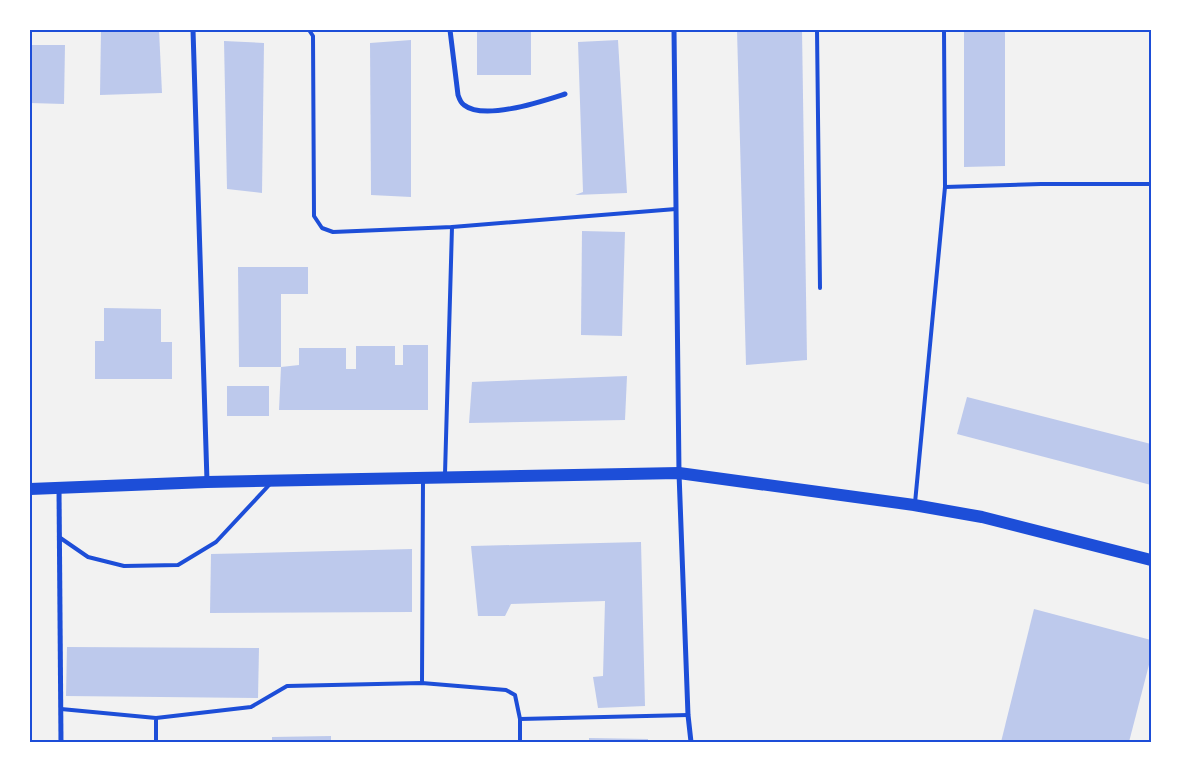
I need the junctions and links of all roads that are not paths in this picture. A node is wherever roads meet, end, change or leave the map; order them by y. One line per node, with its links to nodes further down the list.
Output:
1 (193, 30): 17 (street)
2 (309, 30): 11 (lane)
3 (450, 30): 7 (street)
4 (674, 30): 10 (street)
5 (817, 30): 12 (lane)
6 (944, 30): 9 (lane)
7 (565, 94)
8 (1151, 184): 9 (lane)
9 (945, 187): 20 (lane)
10 (676, 209): 11 (lane); 13 (street)
11 (452, 227): 14 (lane)
12 (820, 288)
13 (679, 473): 14 (main road); 20 (main road); 25 (street)
14 (445, 476): 15 (main road)
15 (423, 477): 16 (main road); 23 (lane)
16 (274, 480): 17 (main road); 21 (lane)
17 (207, 482): 19 (main road)
18 (30, 488): 19 (main road)
19 (59, 488): 21 (street)
20 (914, 505): 22 (main road)
21 (59, 537): 24 (street)
22 (1151, 560)
23 (422, 683): 26 (lane); 27 (lane)
24 (61, 709): 26 (lane); 28 (street)
25 (688, 715): 27 (lane); 31 (street)
26 (156, 718): 29 (lane)
27 (520, 720): 30 (lane)
28 (61, 742)
29 (156, 742)
30 (520, 742)
31 (691, 742)

